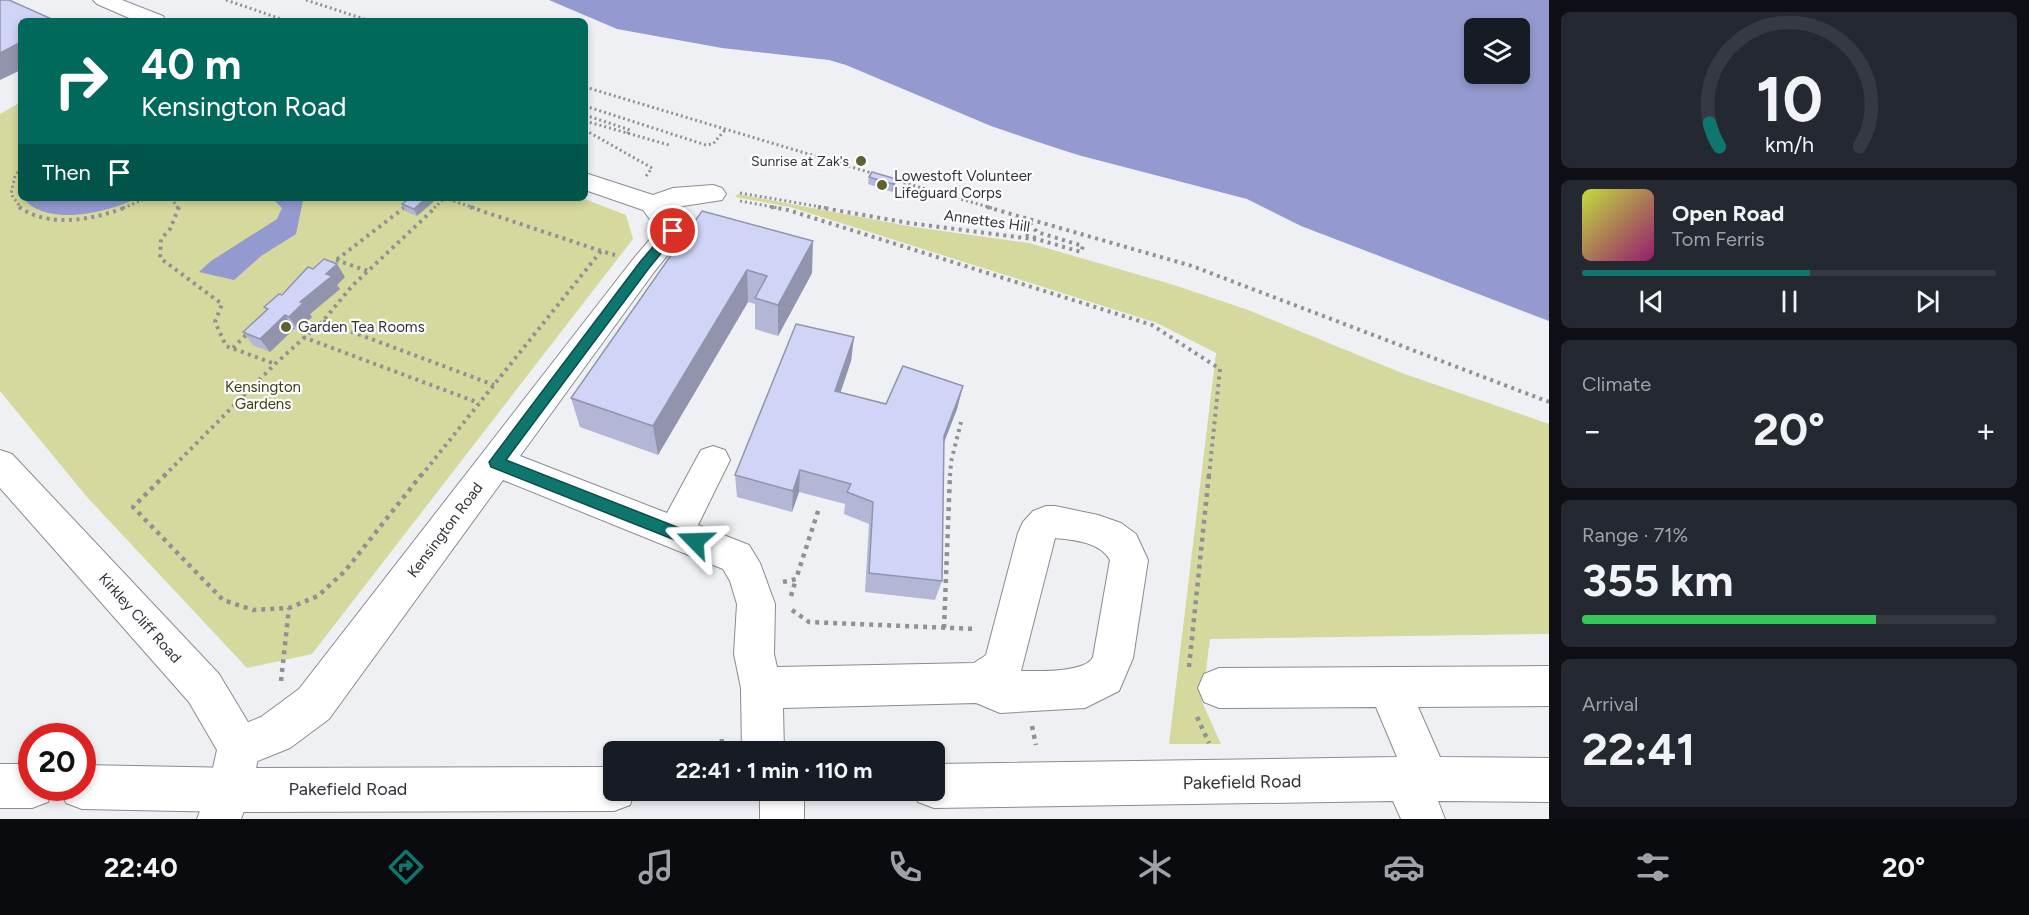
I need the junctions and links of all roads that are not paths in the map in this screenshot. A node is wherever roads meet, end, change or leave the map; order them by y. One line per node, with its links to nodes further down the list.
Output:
1 (104, 0): 2 (street)
2 (148, 18)
3 (588, 182): 5 (street)
4 (713, 194): 5 (street)
5 (663, 218): 7 (street, Kensington Road)
6 (713, 460): 9 (street)
7 (496, 462): 9 (street); 15 (street, Kensington Road)
8 (0, 464): 15 (street, Kirkley Cliff Road)
9 (675, 533): 12 (street)
10 (976, 683): 10 (street); 12 (street)
11 (1549, 686): 13 (street)
12 (762, 688): 16 (street)
13 (1389, 688): 14 (street); 23 (street)
14 (1201, 691)
15 (257, 740): 25 (street)
16 (763, 741)
17 (1549, 780): 23 (street, Pakefield Road)
18 (0, 786): 19 (street)
19 (18, 786)
20 (945, 786): 23 (street, Pakefield Road)
21 (96, 789): 25 (street, Pakefield Road)
22 (603, 789): 25 (street, Pakefield Road)
23 (1419, 793)
24 (782, 801): 26 (street)
25 (224, 804)
26 (782, 819)

